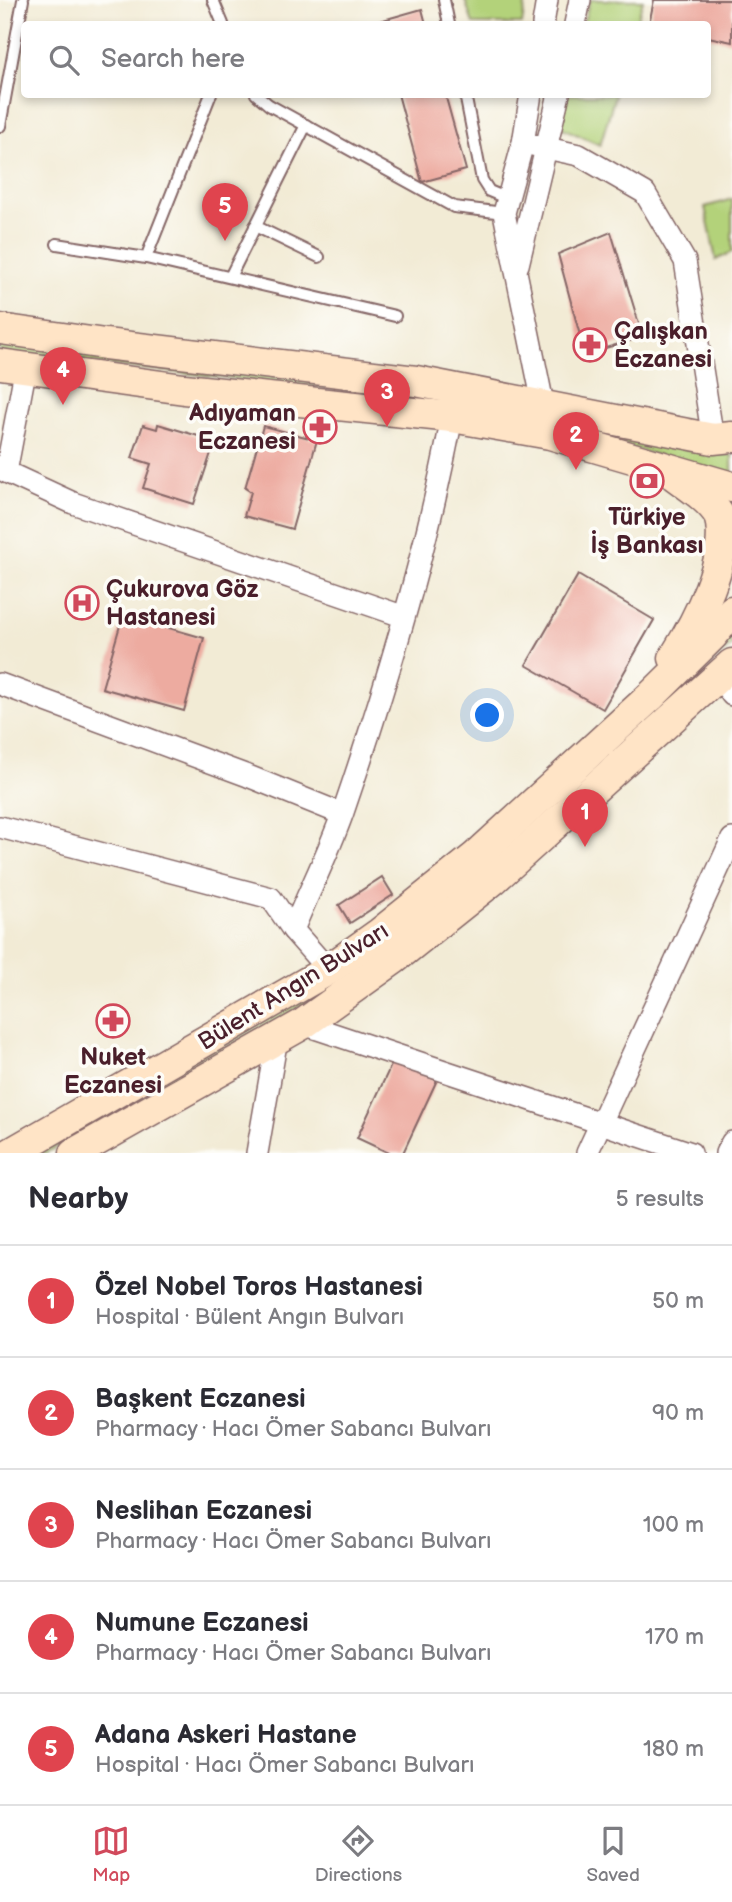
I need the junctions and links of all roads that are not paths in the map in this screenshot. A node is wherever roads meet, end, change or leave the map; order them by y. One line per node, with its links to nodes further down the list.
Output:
1 (23, 0): 16 (lane)
2 (213, 0): 6 (lane)
3 (444, 0): 7 (lane)
4 (547, 0): 8 (street)
5 (580, 0): 9 (street)
6 (222, 21)
7 (448, 21)
8 (543, 21)
9 (576, 21)
10 (209, 98): 23 (lane)
11 (262, 98): 15 (lane)
12 (466, 98): 19 (lane)
13 (530, 98): 17 (street)
14 (558, 98): 18 (street)
15 (306, 125): 19 (lane); 20 (lane)
16 (0, 126)
17 (523, 142): 18 (street); 19 (street)
18 (546, 149): 24 (street); 32 (street)
19 (506, 206): 24 (street)
20 (255, 226): 22 (lane); 25 (lane)
21 (57, 244): 23 (lane)
22 (319, 257)
23 (146, 258): 25 (lane)
24 (517, 270): 29 (street)
25 (230, 277): 26 (lane)
26 (395, 316)
27 (0, 329): 29 (main road)
28 (13, 365): 30 (main road); 36 (street)
29 (542, 403): 31 (street); 32 (main road)
30 (452, 417): 31 (main road); 36 (street)
31 (550, 434): 33 (main road)
32 (722, 438)
33 (662, 464): 34 (main road); 39 (main road)
34 (732, 487)
35 (732, 611): 39 (main road, Bülent Angın Bulvarı)
36 (402, 616): 40 (street)
37 (728, 678): 45 (main road, Bülent Angın Bulvarı)
38 (0, 684): 40 (street)
39 (650, 696): 44 (main road, Bülent Angın Bulvarı)
40 (342, 814): 43 (street)
41 (0, 828): 43 (street)
42 (732, 839): 47 (street)
43 (293, 930): 44 (street)
44 (328, 970): 50 (main road, Bülent Angın Bulvarı)
45 (303, 1024): 46 (main road, Bülent Angın Bulvarı); 47 (street)
46 (277, 1038): 49 (street); 51 (main road, Bülent Angın Bulvarı)
47 (601, 1122): 52 (street); 53 (street)
48 (732, 1142): 54 (street)
49 (261, 1152)
50 (11, 1153)
51 (75, 1153)
52 (587, 1153)
53 (691, 1153)
54 (726, 1153)

